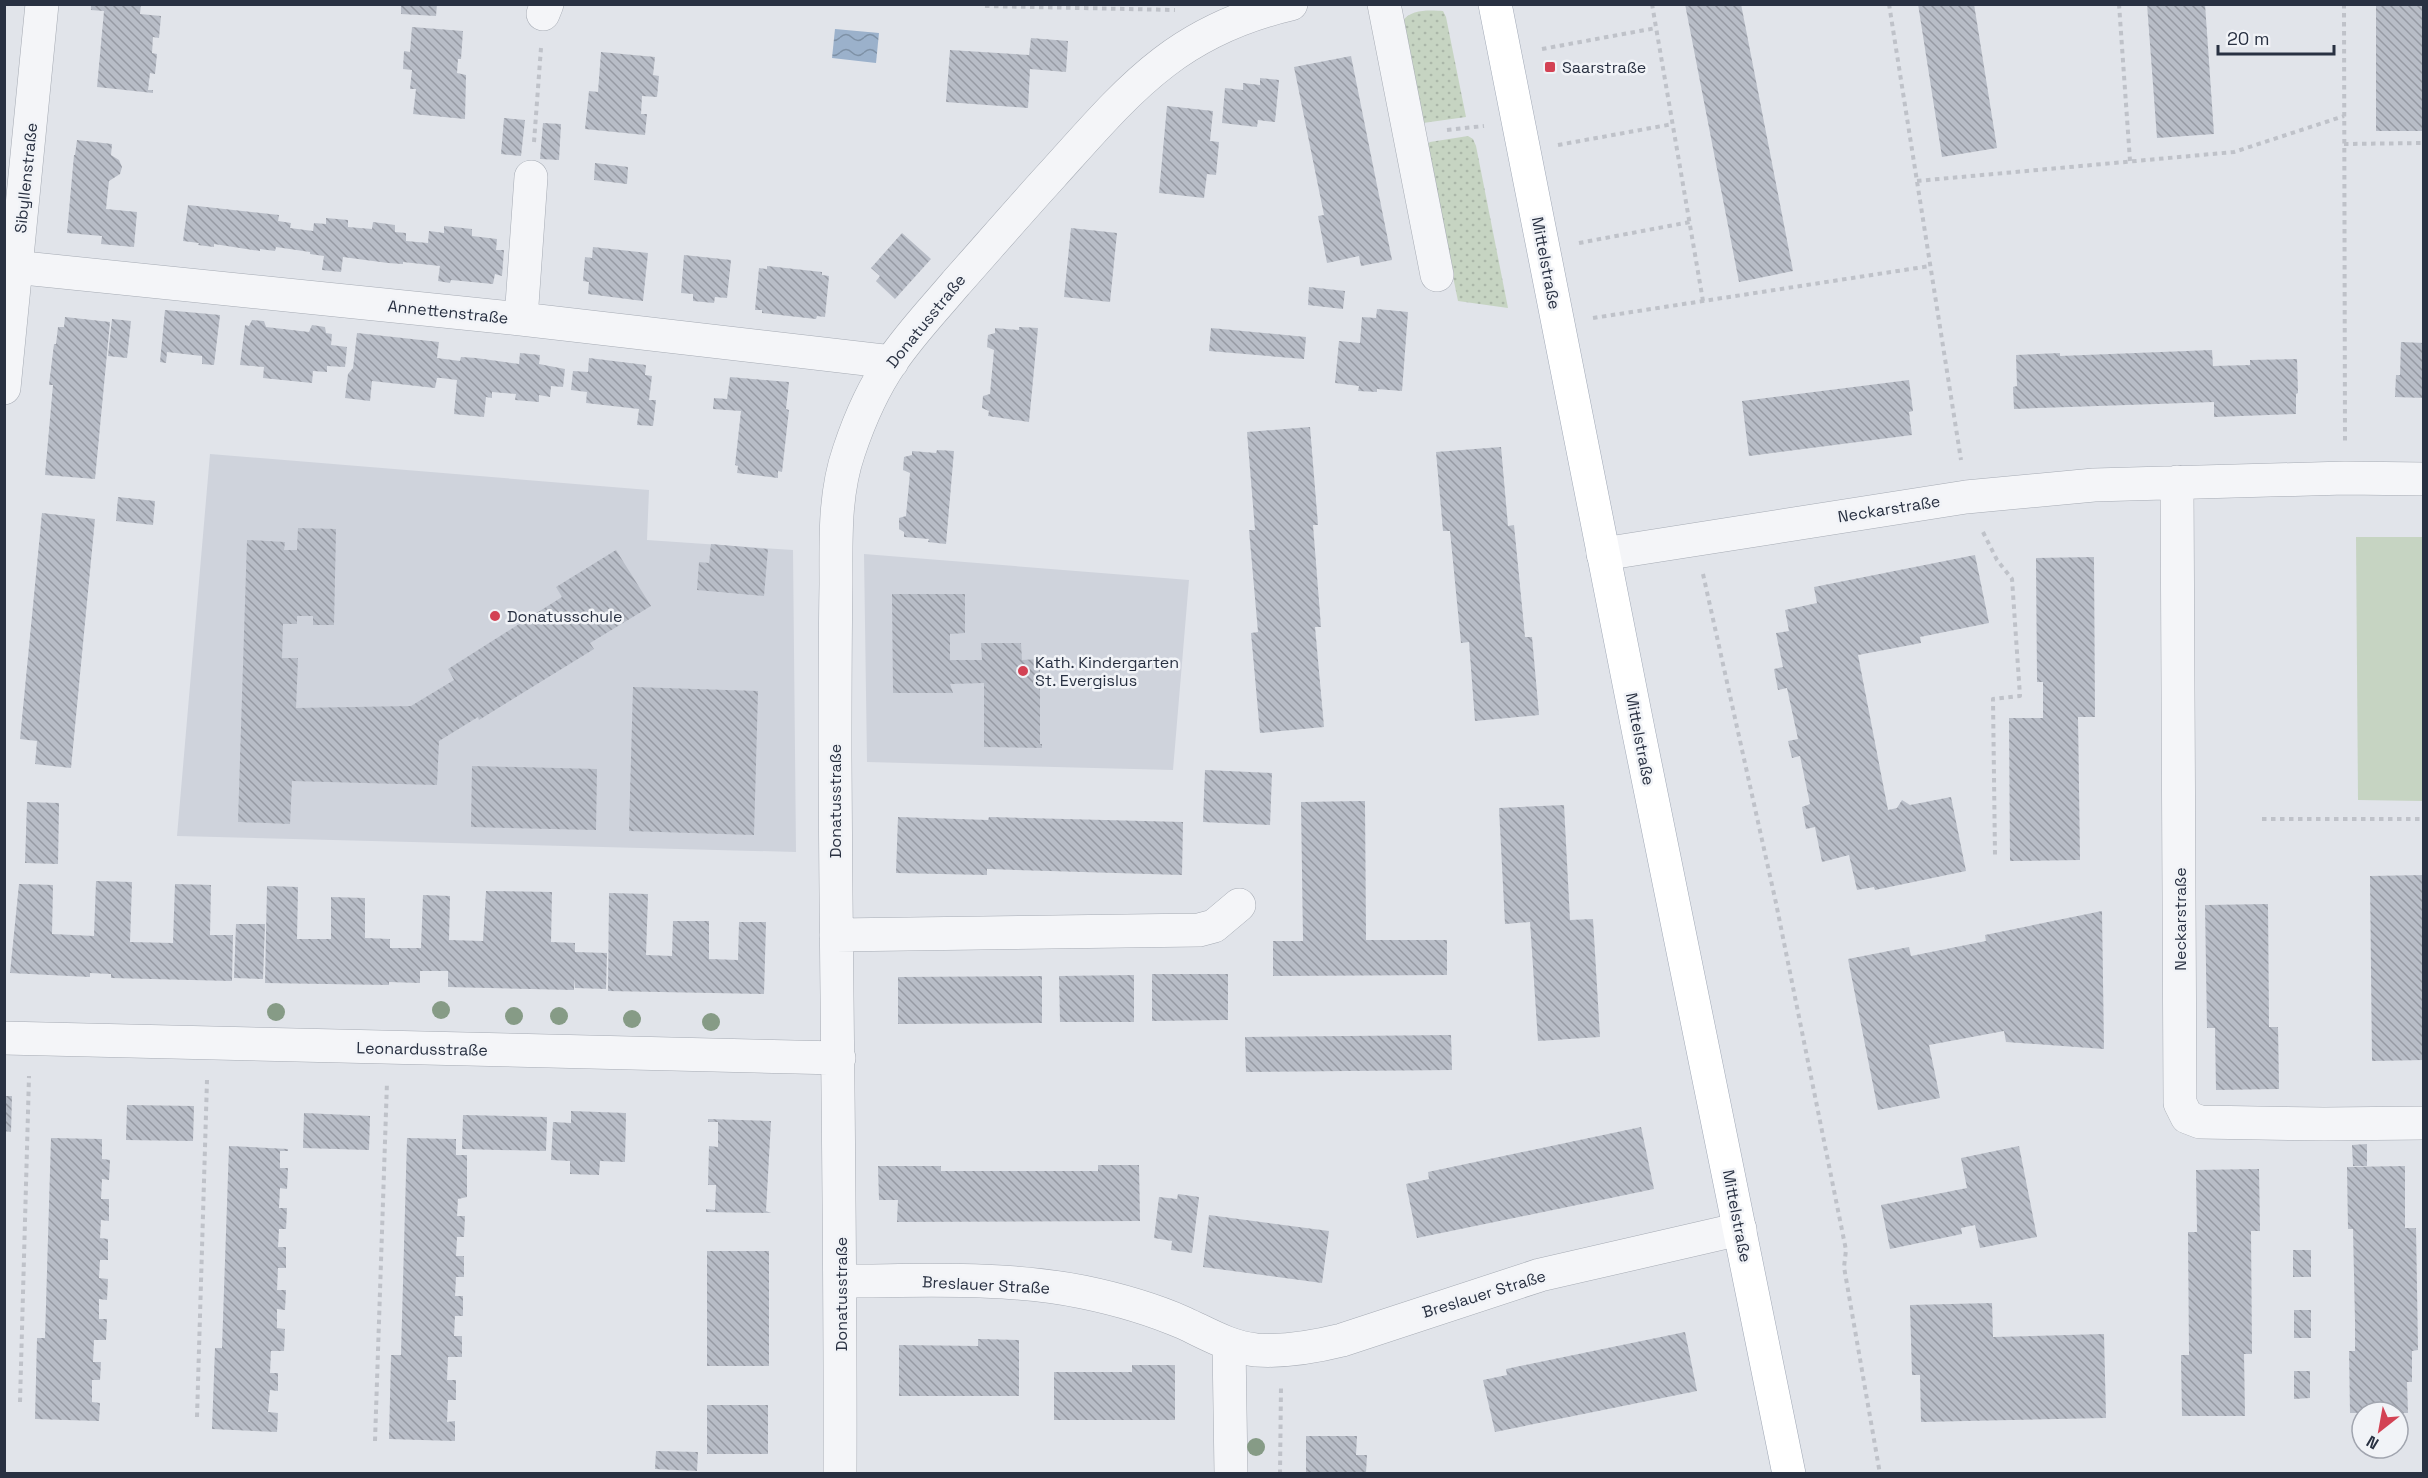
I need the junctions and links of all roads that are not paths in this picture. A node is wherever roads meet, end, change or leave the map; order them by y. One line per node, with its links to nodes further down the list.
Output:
1 (42, 4): 6 (street, Sibyllenstraße)
2 (1291, 4): 9 (street, Donatusstraße)
3 (1384, 4): 7 (street)
4 (1495, 4): 13 (main road, Mittelstraße)
5 (531, 177): 8 (street)
6 (10, 267): 8 (street, Annettenstraße); 10 (street, Sibyllenstraße)
7 (1437, 275)
8 (521, 319): 9 (street, Annettenstraße)
9 (885, 361): 15 (street, Donatusstraße)
10 (4, 388)
11 (2424, 479): 12 (street, Neckarstraße)
12 (2177, 482): 13 (street, Neckarstraße); 18 (street, Neckarstraße)
13 (1603, 554): 19 (main road, Mittelstraße)
14 (1239, 905): 15 (street)
15 (836, 935): 17 (street, Donatusstraße)
16 (17, 1038): 17 (street, Leonardusstraße)
17 (839, 1058): 20 (street, Donatusstraße)
18 (2424, 1123)
19 (1740, 1229): 21 (street, Breslauer Straße); 24 (main road, Mittelstraße)
20 (841, 1281): 21 (street, Breslauer Straße); 22 (street, Donatusstraße)
21 (1229, 1344): 23 (street)
22 (840, 1473)
23 (1232, 1473)
24 (1789, 1473)

